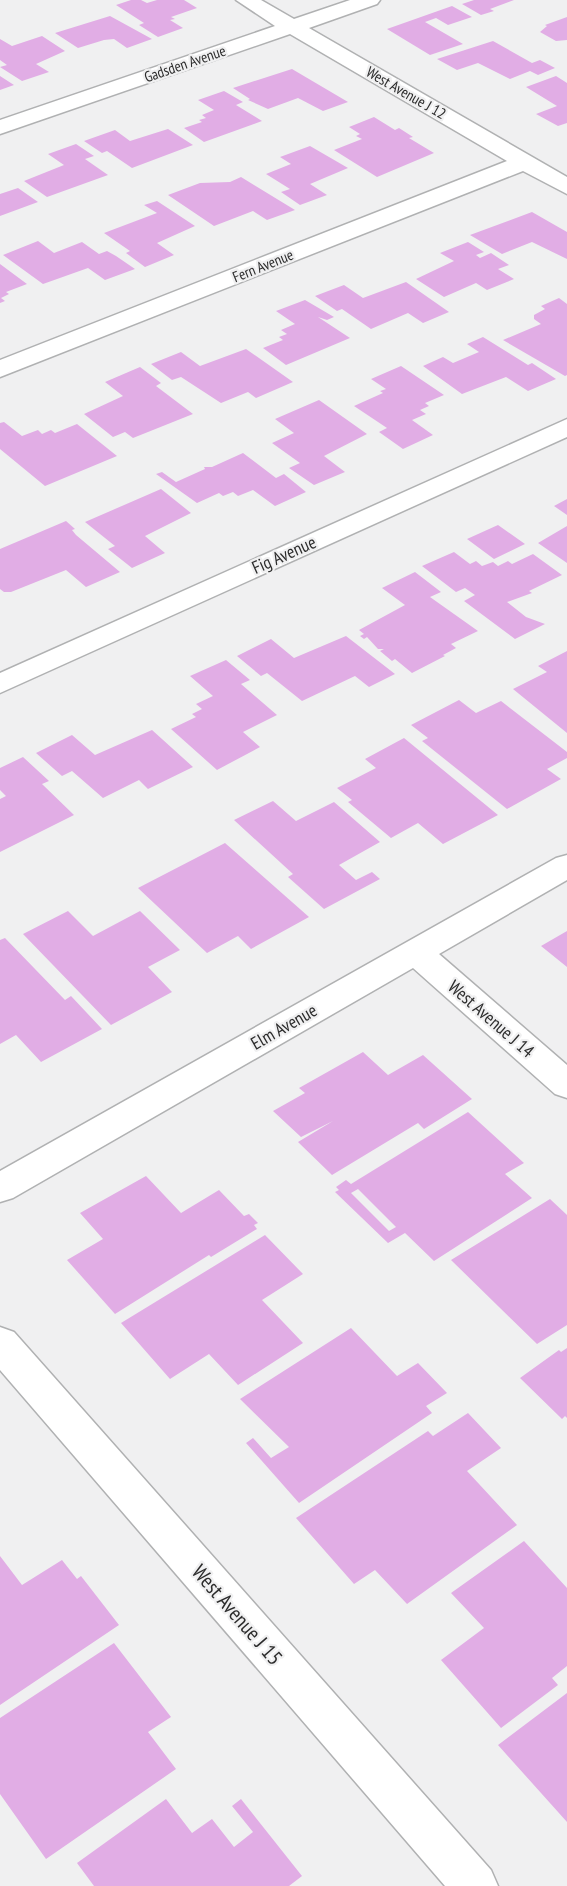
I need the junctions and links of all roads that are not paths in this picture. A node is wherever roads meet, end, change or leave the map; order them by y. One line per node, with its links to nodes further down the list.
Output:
1 (246, 0): 3 (street, West Avenue J 12)
2 (370, 0): 3 (street, Gadsden Avenue)
3 (292, 27): 4 (street, Gadsden Avenue); 5 (street, West Avenue J 12)
4 (0, 127)
5 (525, 162): 6 (street, West Avenue J 12); 7 (street, Fern Avenue)
6 (567, 187)
7 (0, 369)
8 (567, 427): 9 (street, Fig Avenue)
9 (0, 684)
10 (567, 866): 11 (street, Elm Avenue)
11 (416, 952): 12 (street, West Avenue J 14); 13 (street, Elm Avenue)
12 (567, 1085)
13 (0, 1188)
14 (0, 1343): 15 (street, West Avenue J 15)
15 (475, 1886)

